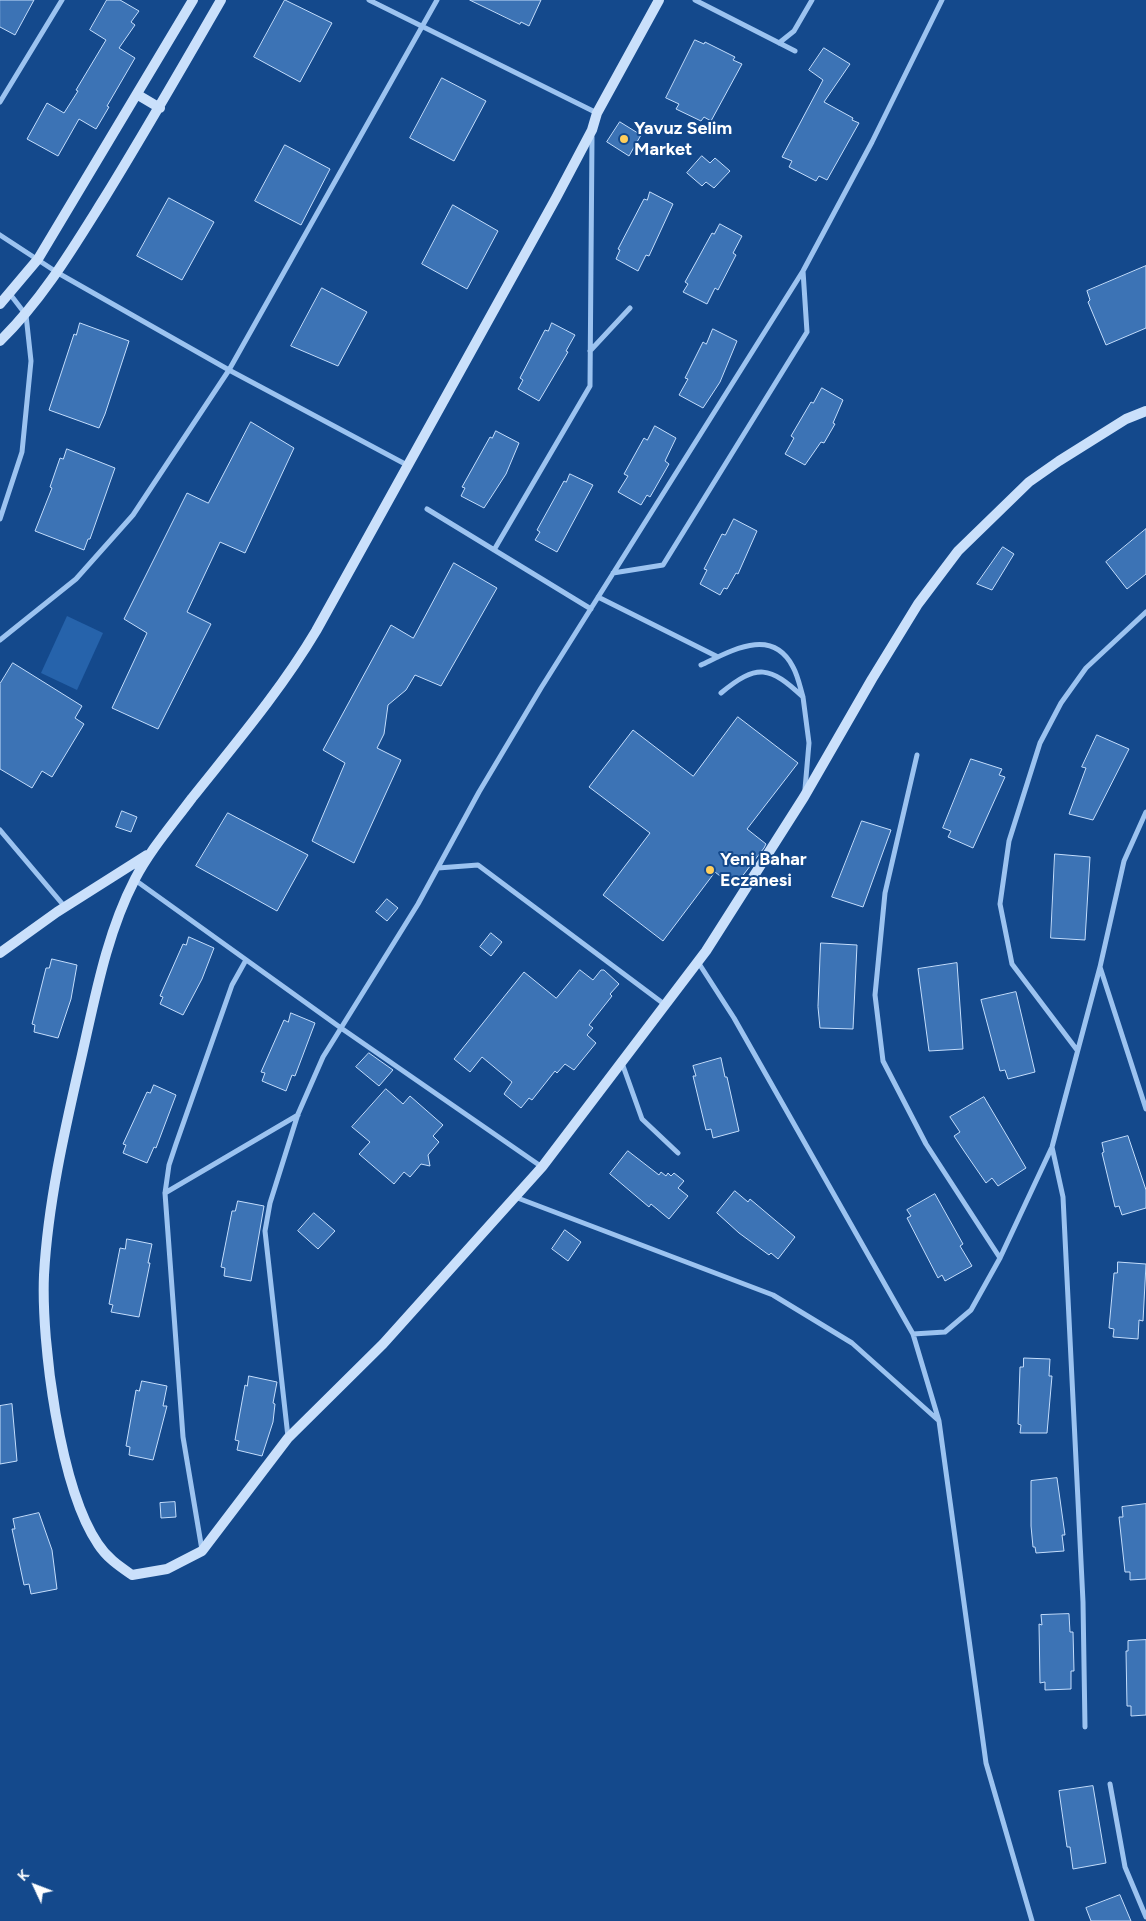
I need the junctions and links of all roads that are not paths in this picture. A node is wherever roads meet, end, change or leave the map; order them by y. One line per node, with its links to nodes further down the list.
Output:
1 (62, 0): 14 (street)
2 (193, 0): 13 (street)
3 (221, 0): 15 (street)
4 (369, 0): 10 (street)
5 (436, 0): 10 (street)
6 (659, 0): 16 (street)
7 (695, 0): 11 (street)
8 (812, 0): 11 (street)
9 (942, 0): 20 (street)
10 (421, 26): 16 (street); 28 (street)
11 (779, 43): 12 (street)
12 (795, 51)
13 (138, 95): 15 (street); 19 (street)
14 (0, 102)
15 (160, 108): 21 (street)
16 (597, 113): 17 (street)
17 (592, 130): 27 (street); 30 (street)
18 (0, 235): 19 (street)
19 (38, 259): 21 (street); 22 (street)
20 (803, 271): 34 (street); 34 (street)
21 (58, 272): 25 (street); 28 (street)
22 (10, 294): 23 (street); 25 (street)
23 (0, 304)
24 (630, 308): 27 (street)
25 (26, 315): 26 (street); 32 (street)
26 (0, 341)
27 (590, 351): 33 (street)
28 (230, 370): 30 (street); 38 (street)
29 (1146, 411): 44 (street)
30 (407, 465): 47 (street)
31 (427, 509): 33 (street)
32 (0, 519)
33 (494, 550): 36 (street)
34 (613, 573): 35 (street)
35 (598, 597): 36 (street); 39 (street)
36 (591, 609): 48 (street)
37 (1146, 612): 57 (street)
38 (0, 640)
39 (718, 657): 40 (street); 42 (street)
40 (701, 665)
41 (721, 693): 42 (street)
42 (803, 697): 44 (street)
43 (918, 755): 66 (street)
44 (804, 797): 53 (street)
45 (1146, 812): 54 (street)
46 (0, 830): 50 (street)
47 (149, 854): 49 (street); 50 (street)
48 (438, 868): 55 (street); 56 (street)
49 (135, 880): 52 (street); 70 (street)
50 (65, 907): 51 (street)
51 (0, 953)
52 (246, 960): 56 (street); 64 (street)
53 (698, 962): 55 (street); 67 (street)
54 (1100, 967): 57 (street); 59 (street)
55 (664, 1004): 58 (street)
56 (341, 1028): 60 (street); 63 (street)
57 (1077, 1050): 61 (street)
58 (621, 1061): 62 (street); 63 (street)
59 (1146, 1109)
60 (298, 1114): 64 (street); 69 (street)
61 (1052, 1147): 66 (street); 71 (street)
62 (678, 1153)
63 (542, 1166): 65 (street)
64 (165, 1193): 70 (street)
65 (515, 1197): 68 (street); 69 (street)
66 (1000, 1258): 67 (street)
67 (913, 1334): 68 (street)
68 (939, 1421): 74 (street)
69 (288, 1438): 70 (street)
70 (202, 1551)
71 (1085, 1726)
72 (1110, 1784): 73 (street)
73 (1146, 1917)
74 (1032, 1921)

